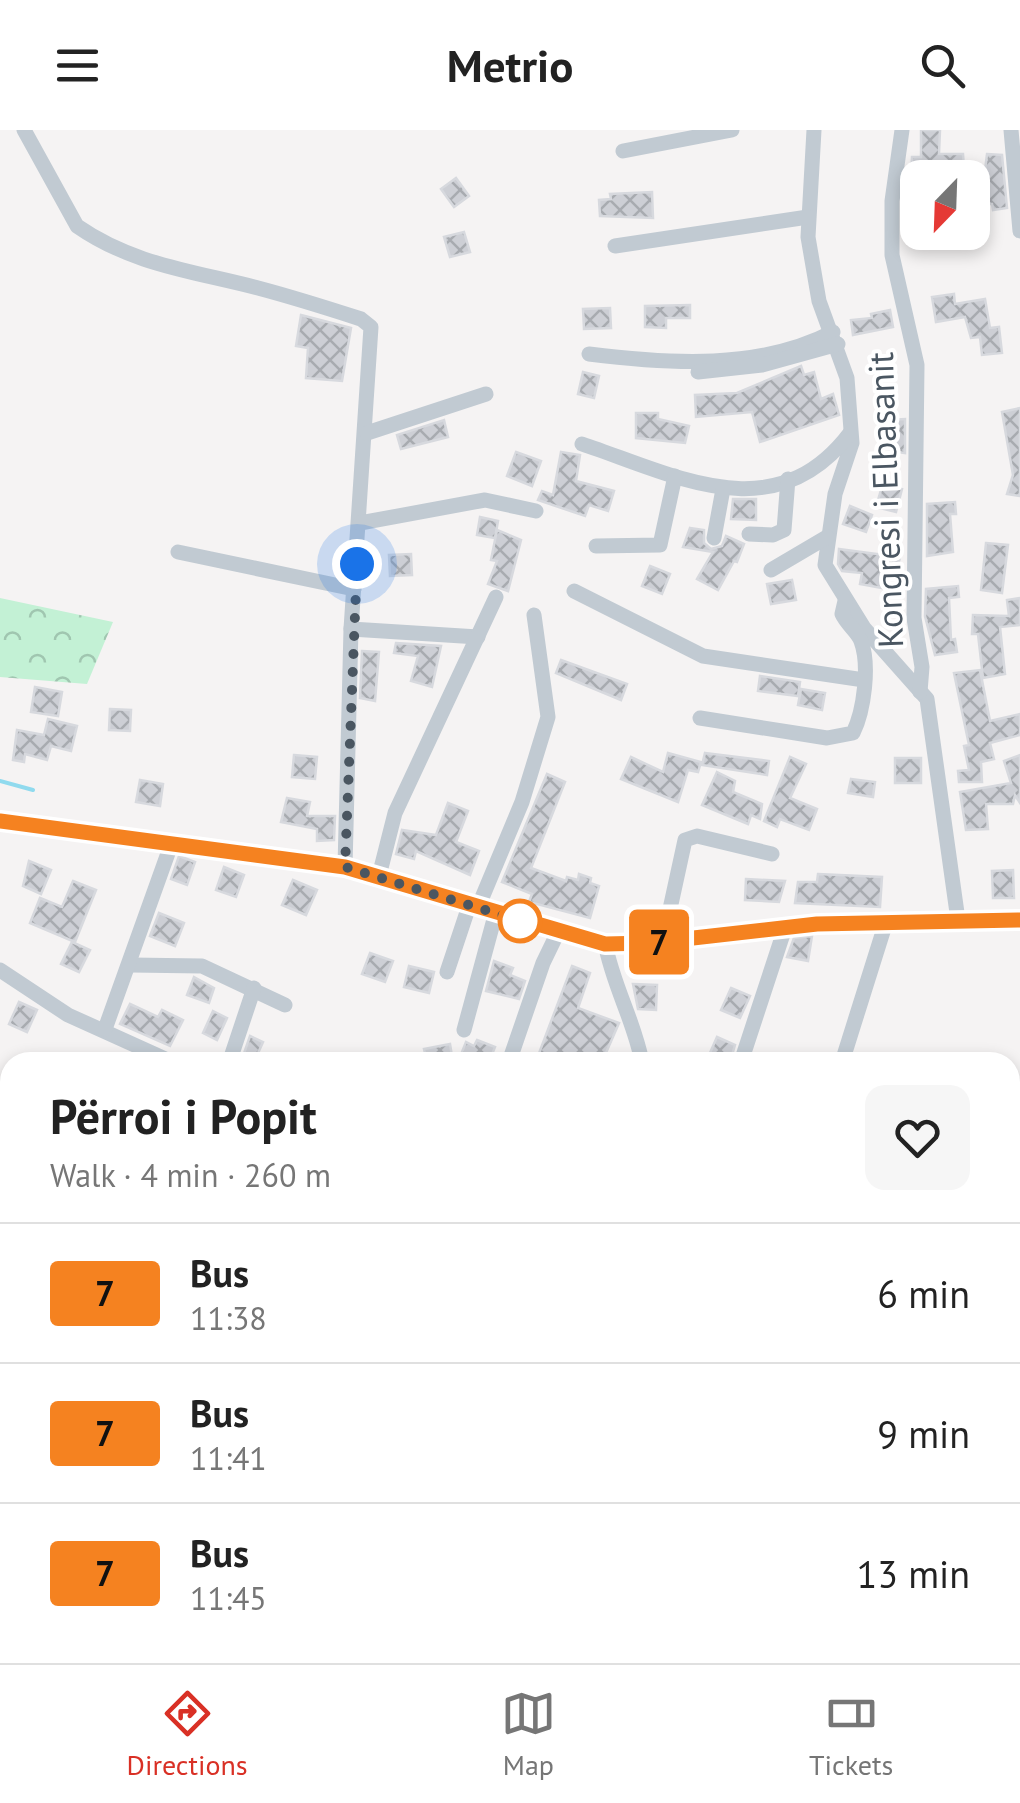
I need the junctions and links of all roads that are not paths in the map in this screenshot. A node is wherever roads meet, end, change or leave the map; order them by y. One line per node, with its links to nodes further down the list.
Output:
1 (24, 130): 14 (street)
2 (725, 130): 6 (street)
3 (814, 130): 7 (street)
4 (902, 130): 36 (street, Kongresi i Elbasanit)
5 (1012, 130): 8 (street)
6 (623, 152)
7 (808, 217): 9 (street); 10 (street)
8 (1020, 231)
9 (615, 246)
10 (836, 338): 11 (street); 12 (street); 15 (street)
11 (589, 354)
12 (698, 372)
13 (486, 394): 14 (street)
14 (367, 433): 21 (street)
15 (850, 433): 18 (street); 23 (street)
16 (582, 444): 17 (street)
17 (675, 476): 19 (street); 25 (street)
18 (788, 479): 19 (street); 22 (street)
19 (723, 489): 24 (street)
20 (536, 511): 21 (street)
21 (360, 523): 28 (street)
22 (750, 534)
23 (827, 537): 27 (street); 31 (street)
24 (714, 538)
25 (596, 546)
26 (178, 552): 28 (street)
27 (771, 570)
28 (354, 589): 33 (street)
29 (574, 591): 35 (street)
30 (496, 598): 34 (street)
31 (843, 598): 35 (street); 36 (street)
32 (534, 615): 43 (street)
33 (351, 629): 34 (street); 41 (street)
34 (478, 637): 42 (street)
35 (864, 680): 37 (street)
36 (920, 692): 45 (street)
37 (700, 718)
38 (0, 821): 39 (street)
39 (172, 842): 41 (street); 52 (street)
40 (772, 854): 50 (street)
41 (345, 867): 42 (street)
42 (379, 876): 43 (street)
43 (474, 904): 44 (street); 54 (street)
44 (496, 912): 49 (street); 58 (street)
45 (958, 920): 46 (street); 47 (street)
46 (1020, 920)
47 (886, 922): 48 (street); 64 (street)
48 (784, 928): 50 (street); 63 (street)
49 (558, 932): 51 (street); 61 (street)
50 (663, 941): 51 (street)
51 (605, 944): 62 (street)
52 (131, 965): 55 (street); 57 (street)
53 (0, 970): 57 (street)
54 (448, 972)
55 (254, 988): 56 (street); 60 (street)
56 (286, 1005)
57 (105, 1029): 59 (street)
58 (464, 1030)
59 (152, 1052)
60 (233, 1052)
61 (512, 1052)
62 (640, 1052)
63 (743, 1052)
64 (845, 1052)

